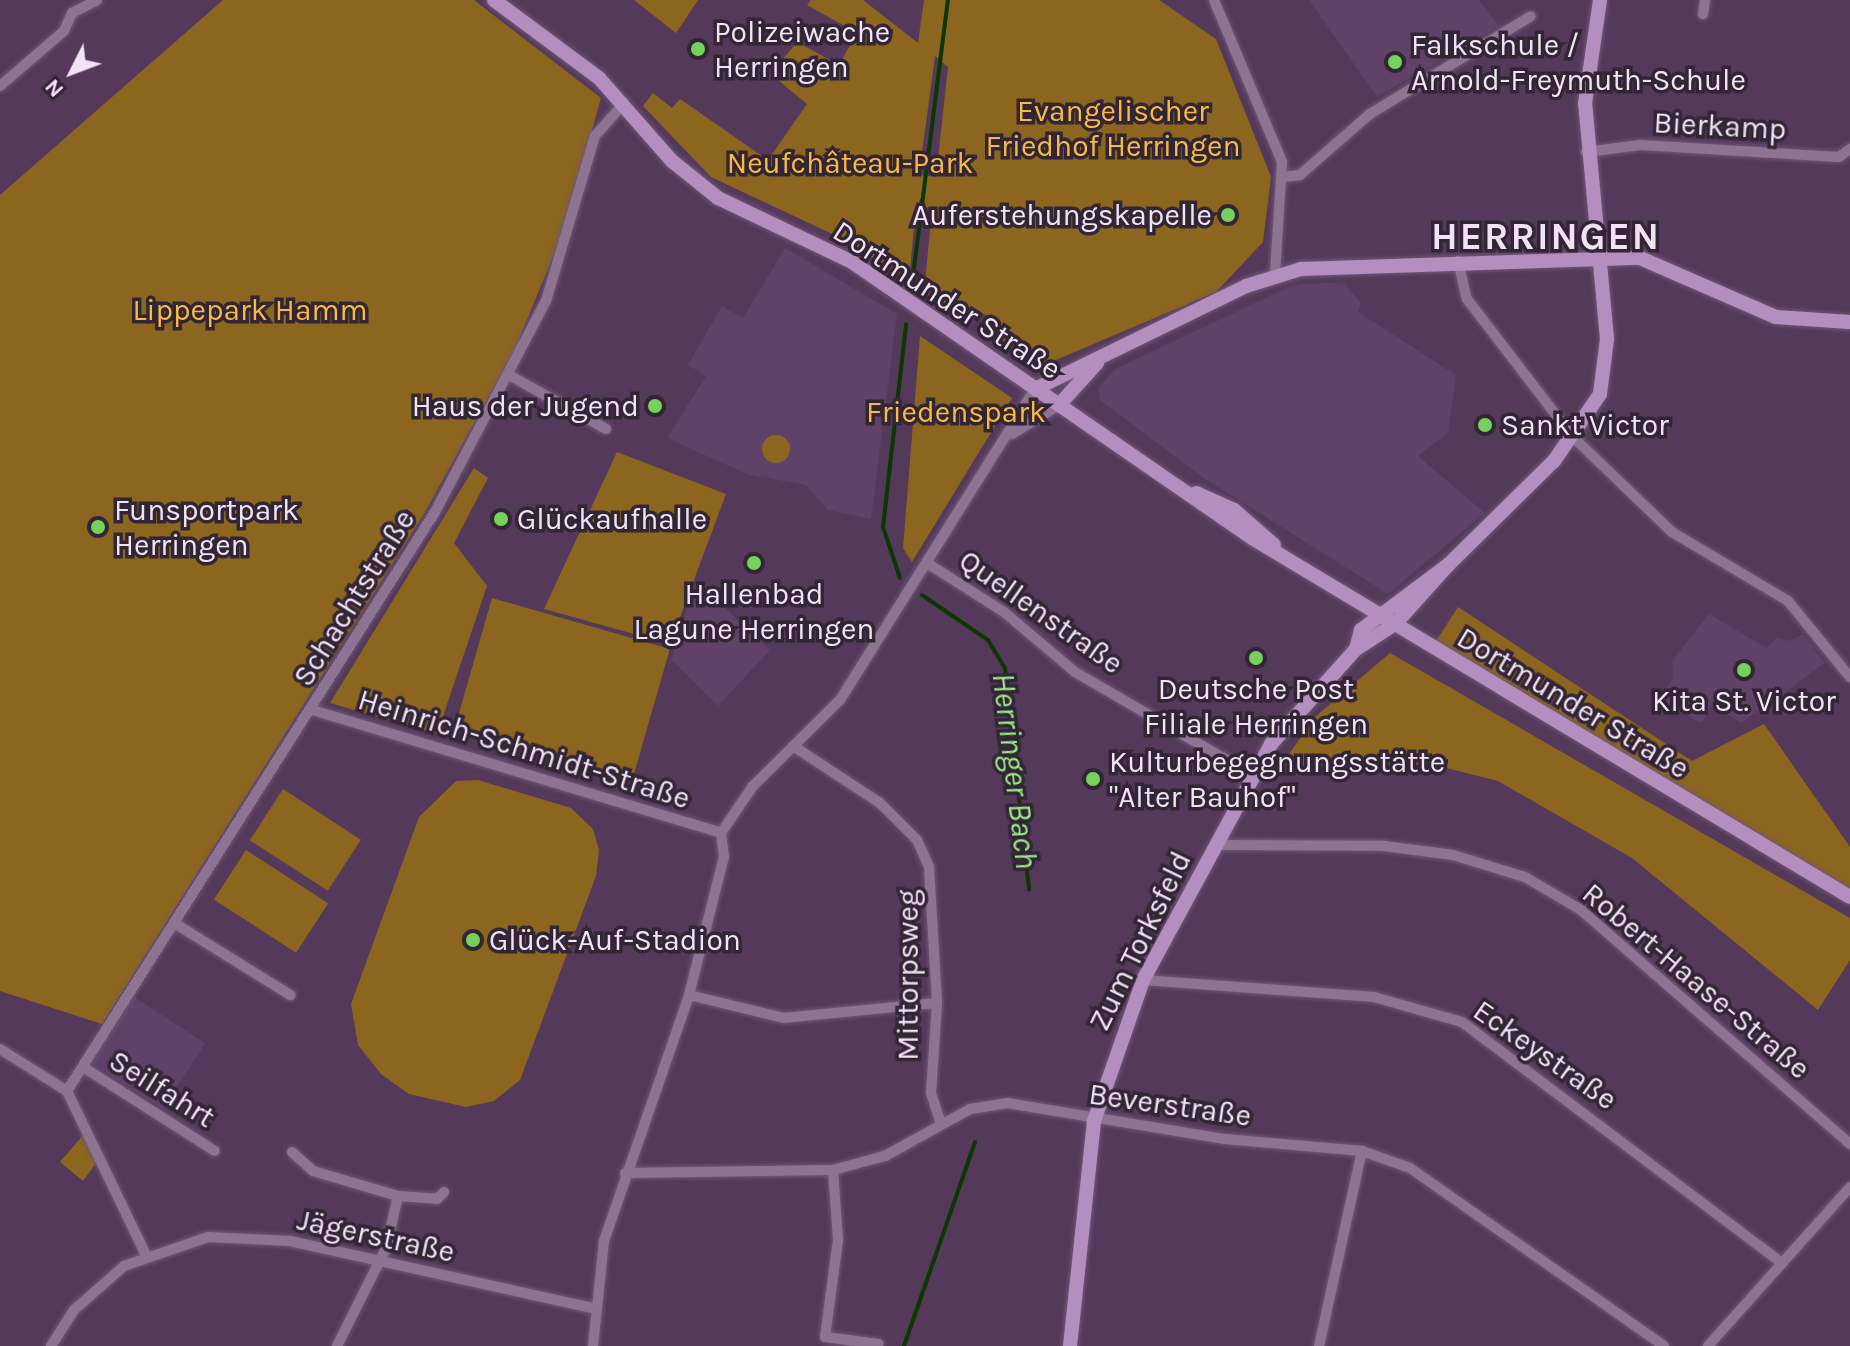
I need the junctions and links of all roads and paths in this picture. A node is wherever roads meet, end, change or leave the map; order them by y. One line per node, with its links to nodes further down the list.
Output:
1 (67, 0): 7 (street)
2 (97, 0): 7 (street)
3 (494, 0): 11 (main road, Dortmunder Straße)
4 (1214, 0): 14 (street)
5 (1600, 0): 13 (main road)
6 (1705, 0): 8 (street)
7 (72, 13): 10 (street)
8 (1703, 14)
9 (1531, 16): 14 (street)
10 (0, 86)
11 (624, 103): 20 (street, Schachtstraße); 21 (main road, Dortmunder Straße)
12 (1850, 149): 13 (street, Bierkamp)
13 (1586, 152): 15 (main road)
14 (1283, 177): 17 (street)
15 (1595, 255): 16 (main road); 18 (main road); 25 (main road)
16 (1458, 261): 17 (main road); 25 (street)
17 (1275, 274): 19 (main road)
18 (1850, 322)
19 (1097, 363): 21 (main road); 22 (main road)
20 (509, 375): 23 (street); 32 (street, Schachtstraße)
21 (1035, 389): 22 (main road, Dortmunder Straße); 24 (street)
22 (1059, 405): 24 (street); 28 (main road, Dortmunder Straße)
23 (606, 429)
24 (1012, 434): 26 (street)
25 (1573, 437): 27 (main road); 31 (street)
26 (927, 563): 33 (street); 34 (street, Quellenstraße)
27 (1448, 565): 28 (main road); 29 (main road, Zum Torksfeld)
28 (1379, 613): 29 (main road, Dortmunder Straße); 30 (main road, Zum Torksfeld)
29 (1395, 624): 30 (main road, Zum Torksfeld); 37 (main road, Dortmunder Straße)
30 (1356, 649): 34 (main road, Zum Torksfeld)
31 (1850, 677)
32 (312, 710): 35 (street, Heinrich-Schmidt-Straße); 38 (street, Schachtstraße)
33 (793, 746): 35 (street); 42 (street, Mittorpsweg)
34 (1251, 774): 36 (main road, Zum Torksfeld)
35 (721, 833): 41 (street)
36 (1217, 845): 39 (main road, Zum Torksfeld); 48 (street, Robert-Haase-Straße)
37 (1850, 897)
38 (174, 923): 40 (street); 44 (street, Schachtstraße)
39 (1143, 980): 46 (main road, Zum Torksfeld); 59 (street, Eckeystraße)
40 (290, 995)
41 (689, 995): 42 (street); 53 (street)
42 (937, 1003): 47 (street, Mittorpsweg)
43 (0, 1049): 45 (street)
44 (83, 1067): 45 (street, Schachtstraße); 49 (street, Seilfahrt)
45 (67, 1091): 57 (street)
46 (1094, 1121): 47 (street, Beverstraße); 50 (street, Beverstraße); 65 (main road, Zum Torksfeld)
47 (941, 1124): 52 (street, Beverstraße)
48 (1850, 1144)
49 (215, 1151)
50 (1362, 1151): 66 (street); 67 (street, Beverstraße)
51 (292, 1152): 56 (street)
52 (833, 1170): 53 (street, Beverstraße); 61 (street)
53 (625, 1173): 60 (street)
54 (1850, 1187): 59 (street)
55 (444, 1192): 56 (street)
56 (398, 1196): 58 (street)
57 (146, 1255): 58 (street, Jägerstraße); 62 (street, Jägerstraße)
58 (380, 1261): 60 (street, Jägerstraße); 63 (street)
59 (1782, 1263): 68 (street)
60 (596, 1309): 64 (street)
61 (879, 1344)
62 (51, 1346)
63 (337, 1346)
64 (593, 1346)
65 (1070, 1346)
66 (1319, 1346)
67 (1664, 1346)
68 (1708, 1346)

